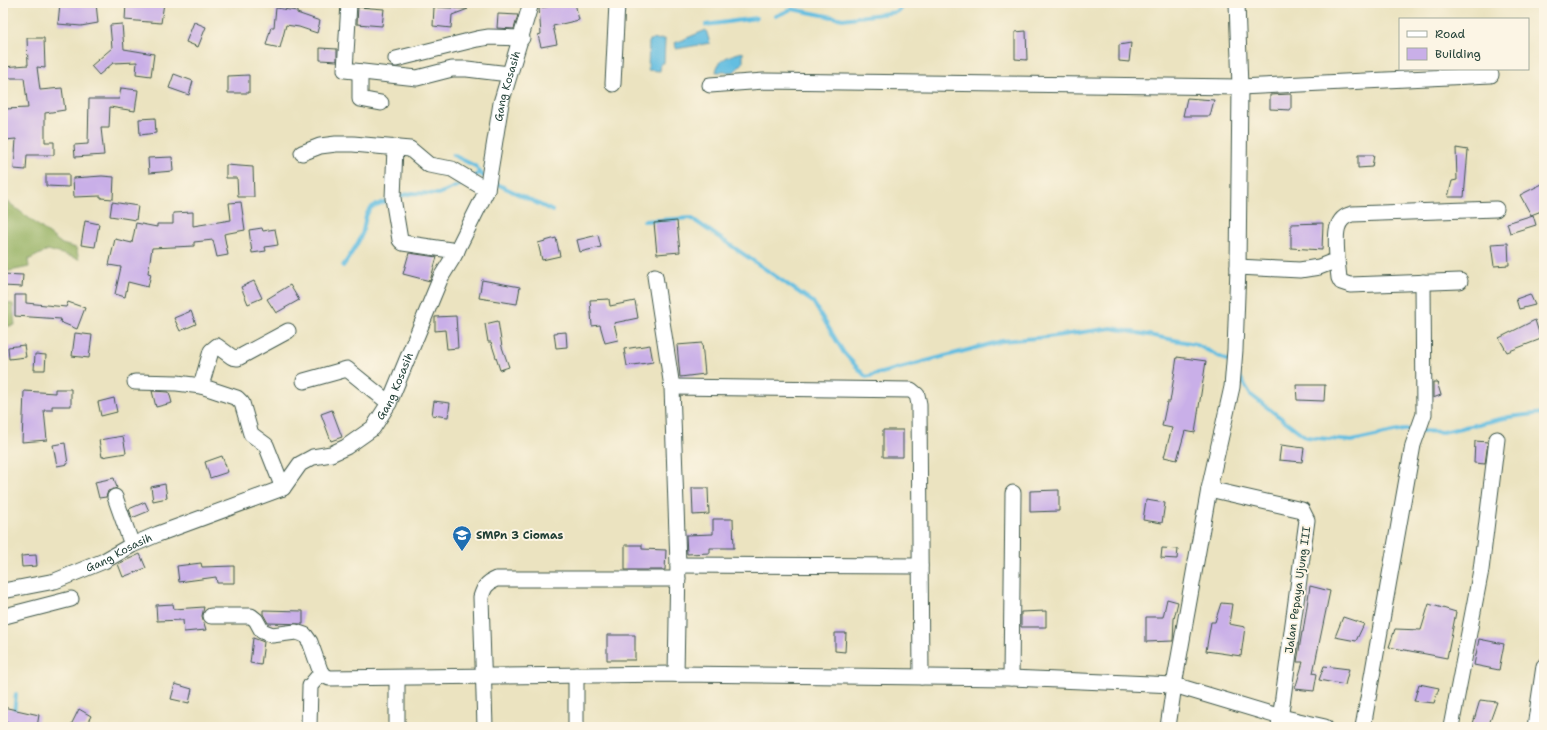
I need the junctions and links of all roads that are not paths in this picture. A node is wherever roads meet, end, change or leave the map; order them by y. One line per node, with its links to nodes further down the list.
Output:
1 (349, 3): 7 (street)
2 (531, 3): 5 (street, Gang Kosasih)
3 (616, 3): 10 (street)
4 (1237, 3): 12 (street)
5 (522, 38): 6 (street); 8 (street, Gang Kosasih)
6 (396, 59)
7 (360, 72): 8 (street); 13 (street)
8 (509, 74): 16 (street, Gang Kosasih)
9 (1490, 75): 12 (street)
10 (613, 84)
11 (710, 85): 12 (street)
12 (1240, 87): 20 (street)
13 (381, 103)
14 (395, 147): 15 (street); 16 (street); 18 (street)
15 (302, 153)
16 (484, 188): 18 (street, Gang Kosasih)
17 (1496, 209): 19 (street)
18 (457, 251): 29 (street, Gang Kosasih)
19 (1337, 260): 20 (street); 23 (street)
20 (1238, 267): 32 (street)
21 (655, 276): 28 (street)
22 (1460, 281): 23 (street)
23 (1424, 282): 58 (street)
24 (288, 331): 27 (street)
25 (304, 381): 29 (street)
26 (135, 382): 27 (street)
27 (201, 386): 31 (street)
28 (672, 387): 36 (street); 37 (street)
29 (389, 403): 31 (street, Gang Kosasih)
30 (1497, 439): 59 (street)
31 (283, 488): 35 (street, Gang Kosasih)
32 (1209, 489): 50 (street); 51 (street, Jalan Pepaya Ujung III)
33 (1013, 493): 49 (street)
34 (115, 497): 35 (street)
35 (132, 545): 38 (street, Gang Kosasih)
36 (920, 566): 37 (street); 47 (street)
37 (678, 572): 44 (street); 46 (street)
38 (3, 591): 41 (street)
39 (71, 599): 41 (street)
40 (211, 616): 43 (street)
41 (4, 620)
42 (1544, 666): 60 (street)
43 (320, 673): 48 (street); 52 (street)
44 (676, 674): 45 (street); 47 (street)
45 (576, 675): 46 (street); 55 (street)
46 (485, 676): 48 (street); 54 (street)
47 (921, 677): 49 (street)
48 (397, 678): 53 (street)
49 (1011, 678): 50 (street)
50 (1174, 685): 51 (street); 56 (street)
51 (1280, 722): 57 (street)
52 (309, 727)
53 (397, 727)
54 (485, 727)
55 (576, 727)
56 (1168, 727)
57 (1325, 727)
58 (1363, 727)
59 (1452, 727)
60 (1535, 727)

